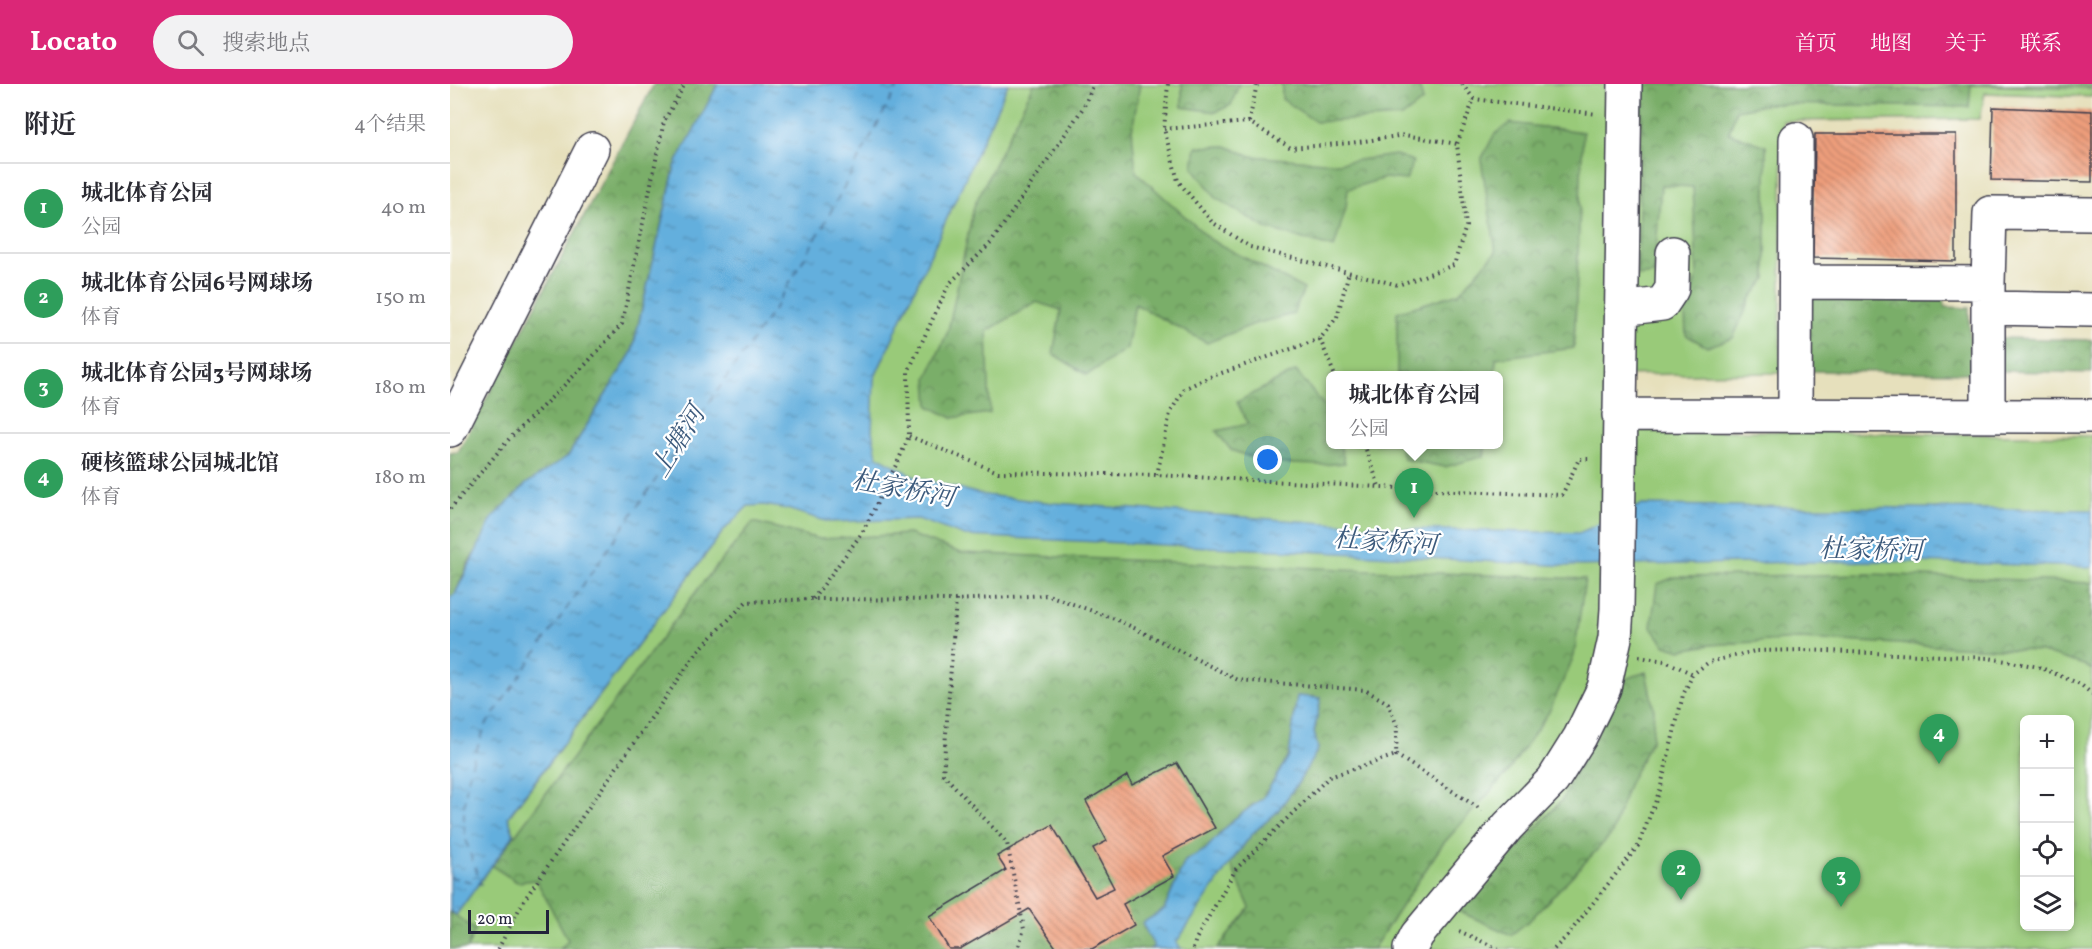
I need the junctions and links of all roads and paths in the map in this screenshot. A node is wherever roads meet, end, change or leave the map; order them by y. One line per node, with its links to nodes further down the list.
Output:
1 (685, 84): 33 (path)
2 (1094, 84): 28 (path)
3 (1168, 84): 10 (path)
4 (1257, 84): 9 (path)
5 (1462, 84): 7 (path)
6 (1626, 84): 8 (street)
7 (1474, 99): 8 (path); 12 (path)
8 (1625, 118): 19 (street)
9 (1249, 122): 10 (path); 12 (path)
10 (1164, 129): 16 (path)
11 (1796, 139): 17 (street)
12 (1457, 144): 16 (path)
13 (592, 149): 27 (street)
14 (2092, 214): 18 (street)
15 (1673, 253): 19 (street)
16 (1349, 272): 21 (path)
17 (1796, 282): 18 (street); 24 (street)
18 (1988, 295): 20 (street); 25 (street)
19 (1620, 309): 23 (street)
20 (2092, 310)
21 (1320, 339): 22 (path); 31 (path)
22 (1333, 371)
23 (1619, 415): 24 (street); 30 (street)
24 (1795, 415): 25 (street)
25 (1989, 415): 26 (street)
26 (2092, 416)
27 (450, 430)
28 (909, 436): 31 (path); 34 (path)
29 (1366, 449): 32 (path)
30 (1618, 474): 32 (path); 36 (street)
31 (1156, 475): 32 (path)
32 (1378, 486)
33 (450, 509)
34 (812, 599): 35 (path); 42 (path)
35 (957, 600): 39 (path); 43 (path)
36 (1610, 664): 37 (path); 40 (street)
37 (1694, 674): 38 (path); 47 (path)
38 (2092, 694)
39 (1396, 755): 40 (path); 44 (path)
40 (1508, 826): 41 (street)
41 (1431, 918): 45 (street); 46 (path)
42 (498, 949)
43 (1018, 949)
44 (1193, 949)
45 (1410, 949)
46 (1498, 949)
47 (1554, 949)

